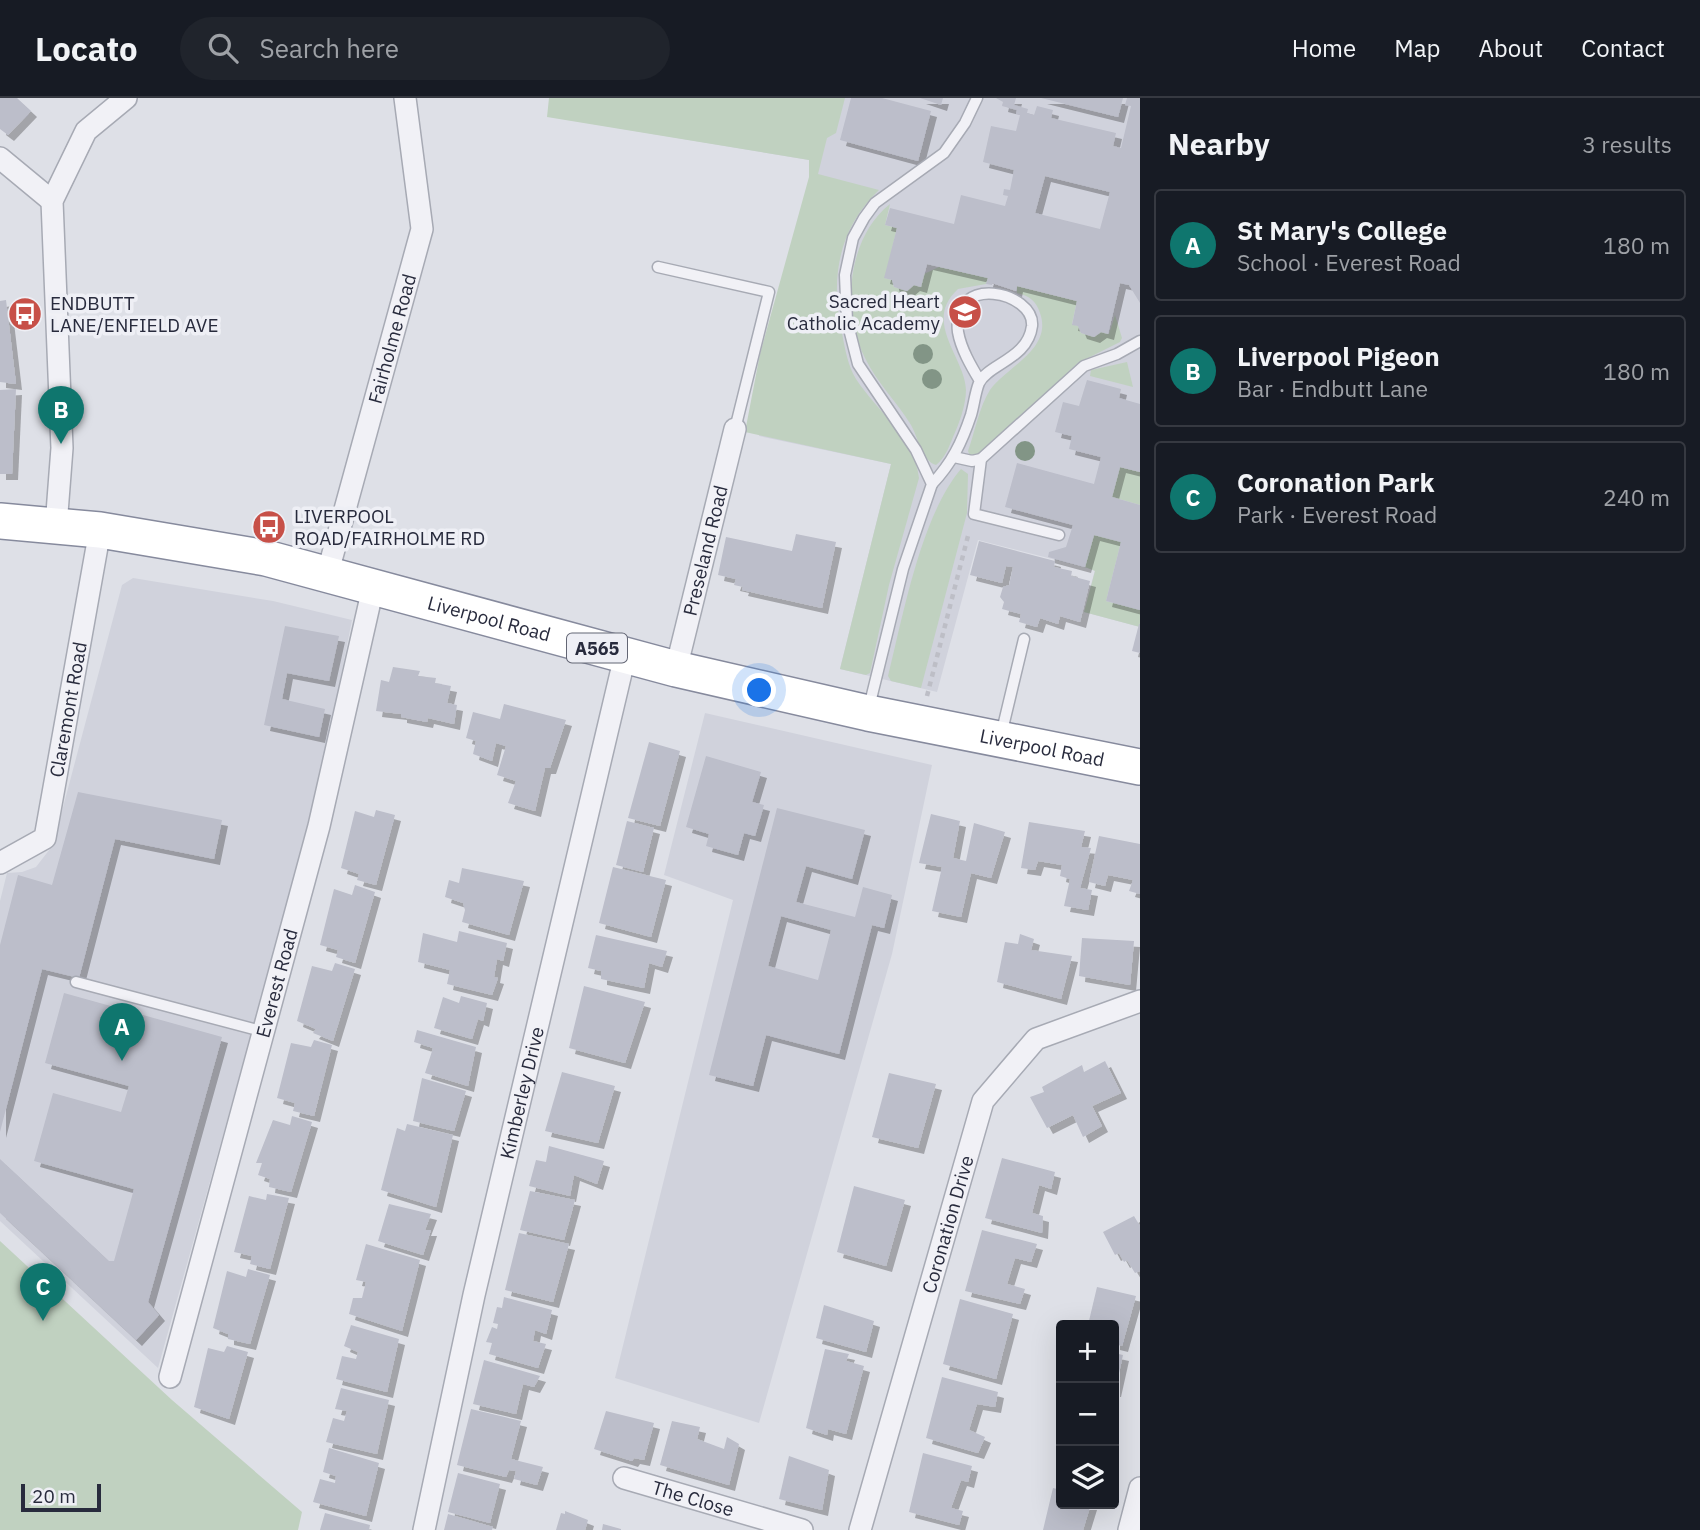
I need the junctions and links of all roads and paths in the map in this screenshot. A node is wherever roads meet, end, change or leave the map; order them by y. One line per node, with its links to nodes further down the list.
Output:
1 (126, 98): 5 (street)
2 (405, 98): 18 (street, Fairholme Road)
3 (977, 98): 12 (lane)
4 (0, 158): 5 (street)
5 (52, 201): 15 (street)
6 (659, 267): 9 (lane)
7 (1140, 341): 11 (lane)
8 (980, 381): 8 (lane); 10 (lane)
9 (735, 429): 22 (street, Preseland Road)
10 (954, 457): 11 (lane); 12 (lane)
11 (981, 459): 13 (lane)
12 (932, 484): 23 (lane)
13 (974, 514): 17 (lane); 24 (path)
14 (0, 521): 15 (highway, Liverpool Road / A565)
15 (56, 526): 16 (highway, Liverpool Road / A565)
16 (100, 530): 18 (highway, Liverpool Road / A565); 27 (street, Claremont Road)
17 (1059, 535)
18 (327, 575): 19 (highway, Liverpool Road / A565)
19 (373, 588): 21 (highway, Liverpool Road / A565); 30 (street, Everest Road)
20 (1024, 639): 25 (lane)
21 (625, 656): 22 (highway, Liverpool Road / A565); 34 (street, Kimberley Drive)
22 (676, 669): 23 (highway, Liverpool Road / A565)
23 (868, 713): 24 (highway, Liverpool Road / A565)
24 (920, 724): 25 (highway, Liverpool Road / A565)
25 (1000, 739): 26 (highway, Liverpool Road / A565)
26 (1140, 767)
27 (0, 863)
28 (76, 982): 30 (lane)
29 (1140, 1001): 36 (street, Coronation Drive)
30 (265, 1032): 31 (street, Everest Road)
31 (170, 1377)
32 (624, 1478): 35 (street, The Close)
33 (1140, 1488): 37 (street)
34 (424, 1530)
35 (802, 1530)
36 (860, 1530)
37 (1129, 1530)

